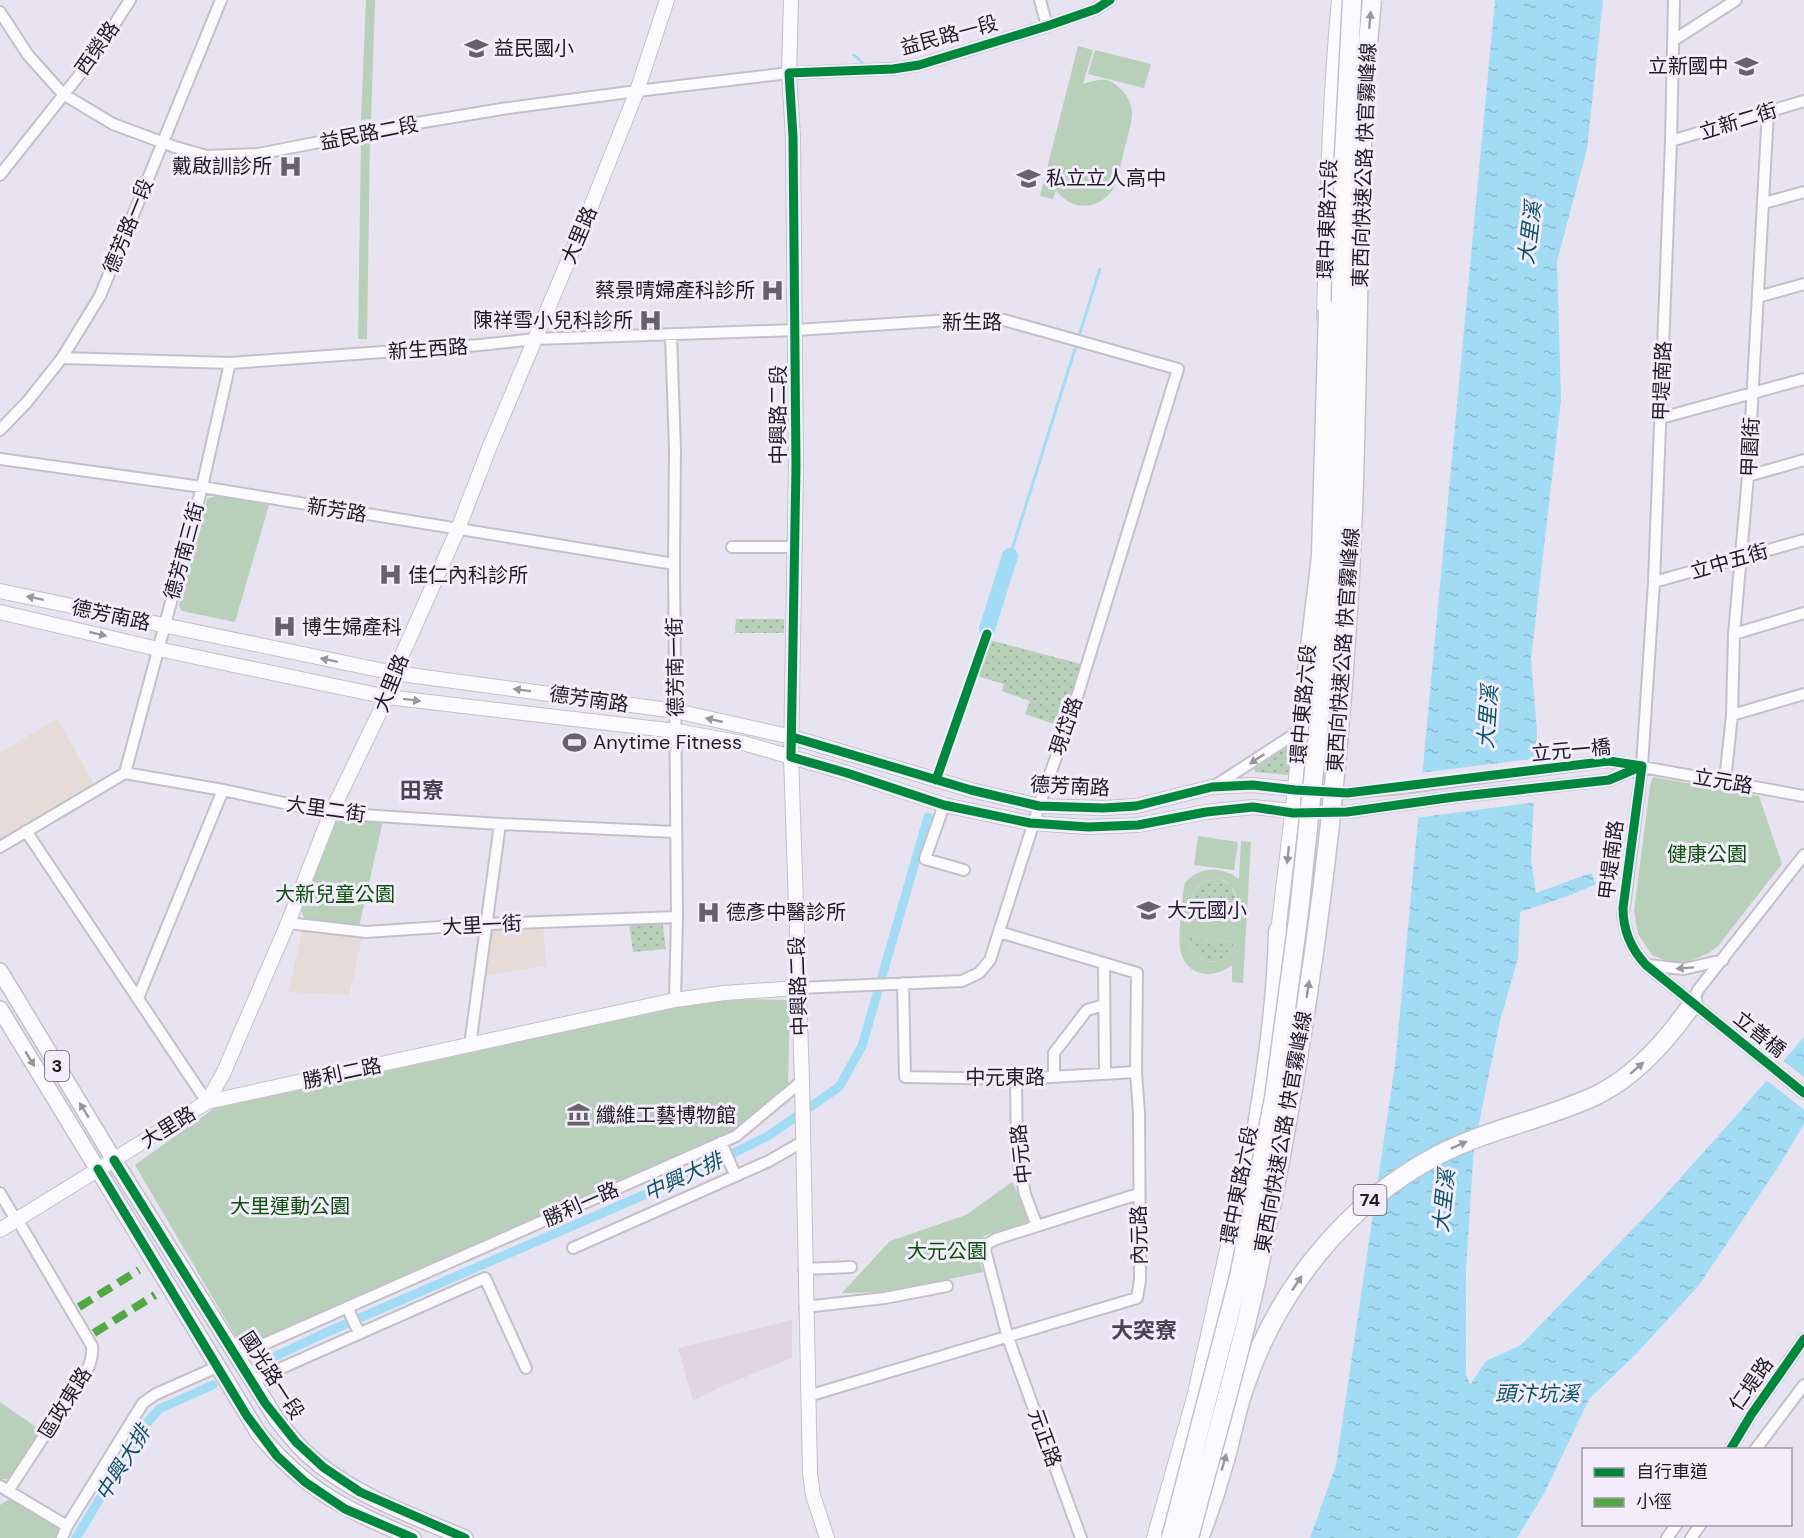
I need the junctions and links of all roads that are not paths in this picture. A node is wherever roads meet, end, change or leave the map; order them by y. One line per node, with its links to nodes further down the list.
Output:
1 (130, 0): 20 (street, 西榮路)
2 (220, 0): 24 (street, 德芳路一段)
3 (667, 0): 19 (street, 大里路)
4 (791, 0): 18 (street, 中興路二段)
5 (1040, 0): 14 (street)
6 (1110, 0): 14 (street, 益民路一段)
7 (1341, 0): 16 (street, 環中東路六段); 58 (highway, bridge)
8 (1352, 0): 148 (highway, 東西向快速公路 快官霧峰線, bridge)
9 (1358, 0): 17 (street, 環中東路六段)
10 (1372, 0): 150 (highway, 東西向快速公路 快官霧峰線, one-way to 10, bridge)
11 (1674, 0): 15 (street, 甲堤南路)
12 (1736, 0): 15 (street)
13 (0, 12): 20 (street, 益民路二段)
14 (1047, 26): 18 (street, 益民路一段)
15 (1674, 40): 23 (street, 甲堤南路)
16 (1333, 69): 17 (street); 58 (street, 環中東路六段)
17 (1354, 69): 74 (street, 環中東路六段)
18 (789, 73): 19 (street, 益民路二段); 30 (street, 中興路二段)
19 (637, 91): 24 (street, 益民路二段); 32 (street, 大里路)
20 (63, 94): 24 (street, 益民路二段); 25 (street, 西榮路)
21 (1804, 101): 22 (street, 立新二街)
22 (1768, 111): 23 (street, 立新二街); 27 (street, 甲園街)
23 (1671, 141): 38 (street, 甲堤南路)
24 (161, 143): 33 (street, 德芳路一段)
25 (0, 175)
26 (1804, 192): 27 (street)
27 (1764, 203): 29 (street, 甲園街)
28 (1804, 284): 29 (street)
29 (1758, 297): 37 (street, 甲園街)
30 (796, 330): 31 (street, 新生西路); 35 (street, 新生路); 47 (street, 中興路二段)
31 (671, 335): 32 (street, 新生西路); 49 (street, 德芳南一街)
32 (535, 339): 34 (street, 新生西路); 44 (street, 大里路)
33 (62, 358): 34 (street, 新生西路); 39 (street, 德芳路一段)
34 (230, 363): 43 (street, 德芳南三街)
35 (1178, 369): 77 (street, 現岱路)
36 (1804, 379): 37 (street)
37 (1753, 394): 38 (street); 42 (street, 甲園街)
38 (1660, 418): 50 (street, 甲堤南路)
39 (0, 430)
40 (0, 459): 43 (street, 新芳路)
41 (1804, 460): 42 (street)
42 (1748, 476): 48 (street, 甲園街)
43 (201, 487): 44 (street, 新芳路); 54 (street, 德芳南三街)
44 (458, 529): 49 (street, 新芳路); 57 (street, 大里路)
45 (1804, 540): 48 (street, 立中五街)
46 (732, 547): 47 (street)
47 (796, 547): 65 (street, 中興路二段)
48 (1742, 558): 50 (street, 立中五街); 55 (street, 甲園街)
49 (674, 564): 61 (street, 德芳南一街)
50 (1654, 582): 67 (street, 甲堤南路)
51 (0, 591): 54 (street, 德芳南路, one-way to 51)
52 (0, 612): 56 (street, 德芳南路, one-way to 56)
53 (1804, 614): 55 (street)
54 (164, 627): 56 (street, 德芳南三街); 57 (street, 德芳南路, one-way to 54)
55 (1734, 634): 62 (street, 甲園街)
56 (158, 649): 60 (street, 德芳南路); 69 (street, 德芳南三街)
57 (394, 673): 60 (street, 大里路); 61 (street, 德芳南路, one-way to 57)
58 (1306, 680): 63 (street, 環中東路六段)
59 (1804, 694): 62 (street)
60 (387, 697): 64 (street, 德芳南路, one-way to 64); 79 (street, 大里路)
61 (676, 711): 64 (street, 德芳南一街); 65 (street, 德芳南路, one-way to 61)
62 (1732, 715): 70 (street, 甲園街)
63 (1301, 730): 71 (street, one-way to 71); 73 (street, 環中東路六段)
64 (676, 731): 66 (street, 德芳南路); 84 (street, 德芳南一街)
65 (792, 737): 66 (street, 中興路二段); 77 (street, 德芳南路)
66 (791, 757): 76 (street, 德芳南路); 98 (street, 中興路二段)
67 (1642, 766): 68 (street, 立元一橋); 70 (street, 立元路); 95 (street, 甲堤南路)
68 (1626, 769): 74 (street, 立元一橋); 78 (street, 立元一橋)
69 (125, 773): 72 (street, 大里二街); 83 (street)
70 (1725, 782): 75 (street, 立元路)
71 (1212, 787): 73 (street, 德芳南路); 77 (street, 德芳南路)
72 (223, 790): 79 (street, 大里二街); 99 (street)
73 (1295, 790): 74 (street, 德芳南路); 80 (street, 環中東路六段)
74 (1316, 791): 78 (street, 環中東路六段)
75 (1804, 796)
76 (944, 805): 81 (street, 德芳南路); 87 (street)
77 (1039, 806): 81 (street, 現岱路)
78 (1314, 811): 80 (street, 德芳南路); 149 (street, 環中東路六段)
79 (331, 813): 82 (street, 大里二街); 89 (street, 大里路)
80 (1293, 813): 81 (street, 德芳南路); 91 (street, 環中東路六段, one-way to 91)
81 (1034, 823): 92 (street, 現岱路)
82 (500, 824): 84 (street, 大里二街); 90 (street)
83 (26, 831): 85 (street); 99 (street)
84 (675, 832): 88 (street, 德芳南一街)
85 (0, 847)
86 (1804, 855): 93 (street)
87 (964, 870)
88 (676, 917): 90 (street, 大里一街); 100 (street, 德芳南一街)
89 (288, 923): 90 (street, 大里一街); 111 (street, 大里路)
90 (486, 924): 104 (street)
91 (1278, 931): 146 (street, 環中東路六段); 147 (highway)
92 (999, 932): 94 (street, 內元路); 97 (street, 現岱路)
93 (1723, 960): 95 (street, one-way to 95); 101 (street)
94 (1104, 963): 102 (street); 105 (street, 內元路)
95 (1646, 965): 101 (street, 甲堤南路)
96 (0, 971): 114 (main road, 3, one-way to 96)
97 (903, 983): 98 (street, 現岱路); 108 (street, 中元東路)
98 (798, 988): 100 (street, 勝利二路); 109 (street, 中興路二段)
99 (138, 998): 111 (street)
100 (675, 1000): 104 (street, 勝利二路)
101 (1693, 1003): 110 (street, 立善橋); 151 (highway, 74, one-way to 101)
102 (1104, 1005): 106 (street); 107 (street)
103 (0, 1009): 115 (main road, 3, one-way to 115)
104 (470, 1045): 111 (street, 勝利二路)
105 (1136, 1072): 106 (street, 中元東路); 118 (street, 內元路)
106 (1104, 1074): 107 (street, 中元東路)
107 (1054, 1077): 108 (street, 中元東路)
108 (1016, 1079): 120 (street, 中元路)
109 (802, 1081): 112 (street, 中興路二段); 113 (street, 勝利一路)
110 (1804, 1093)
111 (207, 1102): 114 (street, 大里路)
112 (802, 1138): 116 (street); 124 (street)
113 (721, 1142): 116 (street); 127 (street, 勝利一路)
114 (114, 1160): 115 (street, 大里路); 131 (main road, 國光路一段 / 3)
115 (98, 1169): 119 (street, 大里路); 132 (main road, 3)
116 (735, 1175): 122 (street)
117 (0, 1193): 119 (street, 區政東路)
118 (1138, 1194): 120 (street); 129 (street, 內元路)
119 (16, 1220): 121 (street, 大里路); 139 (street, 區政東路)
120 (1037, 1226): 129 (street, 元正路)
121 (0, 1230)
122 (573, 1248)
123 (851, 1267): 124 (street)
124 (804, 1269): 126 (street)
125 (947, 1286): 126 (street)
126 (805, 1306): 136 (street)
127 (347, 1307): 128 (street); 131 (street, 勝利一路)
128 (358, 1333): 133 (street); 134 (street)
129 (1008, 1338): 136 (street, 內元路); 145 (street, 元正路)
130 (1804, 1340): 137 (street, 仁堤路)
131 (237, 1356): 134 (main road, 國光路一段 / 3)
132 (217, 1367): 140 (street); 142 (main road, 3)
133 (526, 1368)
134 (252, 1381): 143 (main road, 國光路一段 / 3)
135 (1804, 1386): 138 (street)
136 (808, 1396): 144 (street)
137 (1731, 1448)
138 (1756, 1448)
139 (4, 1488): 140 (street)
140 (67, 1526): 141 (street)
141 (62, 1538)
142 (413, 1538)
143 (465, 1538)
144 (827, 1538)
145 (1081, 1538)
146 (1155, 1538)
147 (1162, 1538)
148 (1171, 1538)
149 (1180, 1538)
150 (1189, 1538)
151 (1199, 1538)

